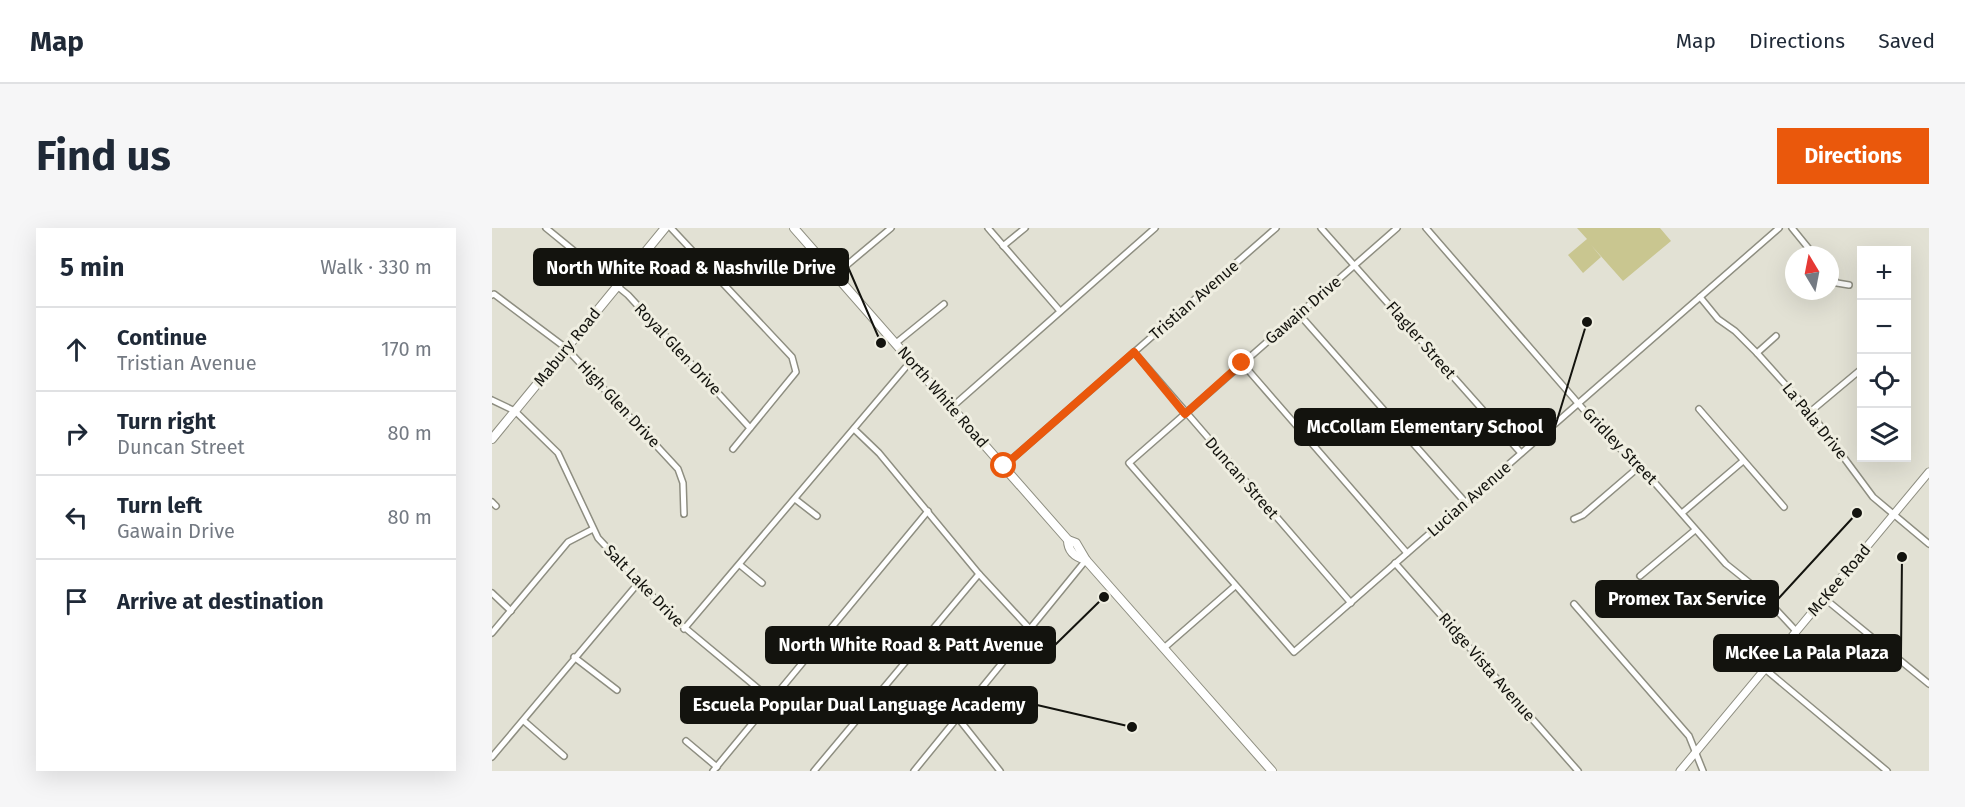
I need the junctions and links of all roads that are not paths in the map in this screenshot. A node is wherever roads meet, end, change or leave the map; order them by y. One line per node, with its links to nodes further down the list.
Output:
1 (546, 228): 21 (street, Royal Glen Drive)
2 (665, 228): 21 (main road, Mabury Road)
3 (671, 228): 42 (street)
4 (794, 228): 18 (main road, North White Road)
5 (891, 228): 18 (street)
6 (988, 228): 15 (street)
7 (1025, 228): 15 (street)
8 (1155, 228): 25 (street)
9 (1276, 228): 30 (street, Tristian Avenue)
10 (1321, 228): 17 (street, Flagler Street)
11 (1396, 228): 17 (street, Gawain Drive)
12 (1426, 228): 36 (street, Gridley Street)
13 (1779, 228): 23 (street, Lucian Avenue)
14 (1792, 228): 16 (street)
15 (1003, 246): 25 (street)
16 (1807, 246)
17 (1355, 265): 26 (street, Gawain Drive); 46 (street, Flagler Street)
18 (835, 275): 28 (main road, North White Road)
19 (1839, 283): 20 (street)
20 (1850, 285)
21 (617, 286): 29 (main road, Mabury Road); 42 (street, Royal Glen Drive)
22 (492, 295): 29 (street, High Glen Drive)
23 (1700, 297): 31 (street, La Pala Drive); 36 (street, Lucian Avenue)
24 (944, 304): 28 (street)
25 (1060, 311): 37 (street)
26 (1299, 314): 33 (street, Gawain Drive); 52 (street)
27 (1776, 336): 31 (street)
28 (896, 344): 32 (main road, North White Road)
29 (566, 348): 39 (main road, Mabury Road); 56 (street, High Glen Drive)
30 (1134, 352): 41 (street, Duncan Street); 48 (street, Tristian Avenue)
31 (1757, 353): 40 (street, La Pala Drive)
32 (911, 361): 37 (main road, North White Road); 43 (street)
33 (1242, 363): 41 (street, Gawain Drive); 63 (street)
34 (1857, 373): 40 (street)
35 (492, 400): 39 (street, Salt Lake Drive)
36 (1578, 403): 46 (street, Lucian Avenue); 49 (street, Gridley Street)
37 (952, 407): 48 (main road, North White Road)
38 (1699, 409): 47 (street)
39 (515, 411): 44 (main road, Mabury Road); 60 (street, Salt Lake Drive)
40 (1810, 412): 57 (street, La Pala Drive)
41 (1185, 414): 71 (street, Gawain Drive); 74 (street, Duncan Street)
42 (750, 428): 45 (street)
43 (854, 429): 51 (street); 54 (street)
44 (492, 439)
45 (733, 449)
46 (1521, 453): 52 (street, Lucian Avenue)
47 (1743, 461): 53 (street); 55 (street)
48 (1004, 466): 64 (main road, North White Road)
49 (1640, 466): 55 (street, Gridley Street); 59 (street)
50 (1929, 472): 57 (street, McKee Road)
51 (795, 498): 58 (street); 66 (street)
52 (1465, 502): 63 (street, Lucian Avenue)
53 (1784, 507)
54 (928, 511): 67 (street); 86 (street)
55 (1682, 513): 61 (street, Gridley Street)
56 (684, 514)
57 (1893, 514): 62 (street, La Pala Drive); 73 (street, McKee Road)
58 (817, 516)
59 (1574, 519)
60 (593, 529): 69 (street, Salt Lake Drive); 76 (street)
61 (1695, 530): 68 (street); 79 (street, Gridley Street)
62 (1929, 544)
63 (1407, 553): 65 (street, Lucian Avenue)
64 (1086, 560): 77 (street); 81 (main road, North White Road)
65 (1395, 563): 74 (street, Lucian Avenue); 98 (street, Ridge Vista Avenue)
66 (740, 565): 70 (street); 78 (street)
67 (979, 574): 77 (street); 94 (street)
68 (1640, 576)
69 (640, 581): 78 (street, Salt Lake Drive); 82 (street)
70 (762, 583)
71 (1235, 586): 74 (street, Lucian Avenue); 81 (street)
72 (492, 593): 76 (street)
73 (1824, 597): 79 (street, McKee Road); 84 (street)
74 (1351, 603)
75 (1574, 604): 90 (street)
76 (511, 611): 80 (street)
77 (1029, 627): 87 (street)
78 (684, 628): 86 (street, Salt Lake Drive)
79 (1797, 631): 83 (street, McKee Road)
80 (492, 633)
81 (1164, 648): 97 (main road, North White Road)
82 (574, 657): 85 (street); 88 (street)
83 (1765, 669): 90 (street, McKee Road); 101 (street)
84 (1929, 684)
85 (617, 690)
86 (773, 701): 93 (street)
87 (958, 718): 95 (street); 96 (street)
88 (524, 721): 91 (street); 92 (street)
89 (686, 741): 93 (street)
90 (1696, 752): 99 (street, McKee Road); 100 (street)
91 (564, 756)
92 (492, 757)
93 (715, 769)
94 (814, 771)
95 (914, 771)
96 (1000, 771)
97 (1272, 771)
98 (1578, 771)
99 (1680, 771)
100 (1703, 771)
101 (1887, 771)

